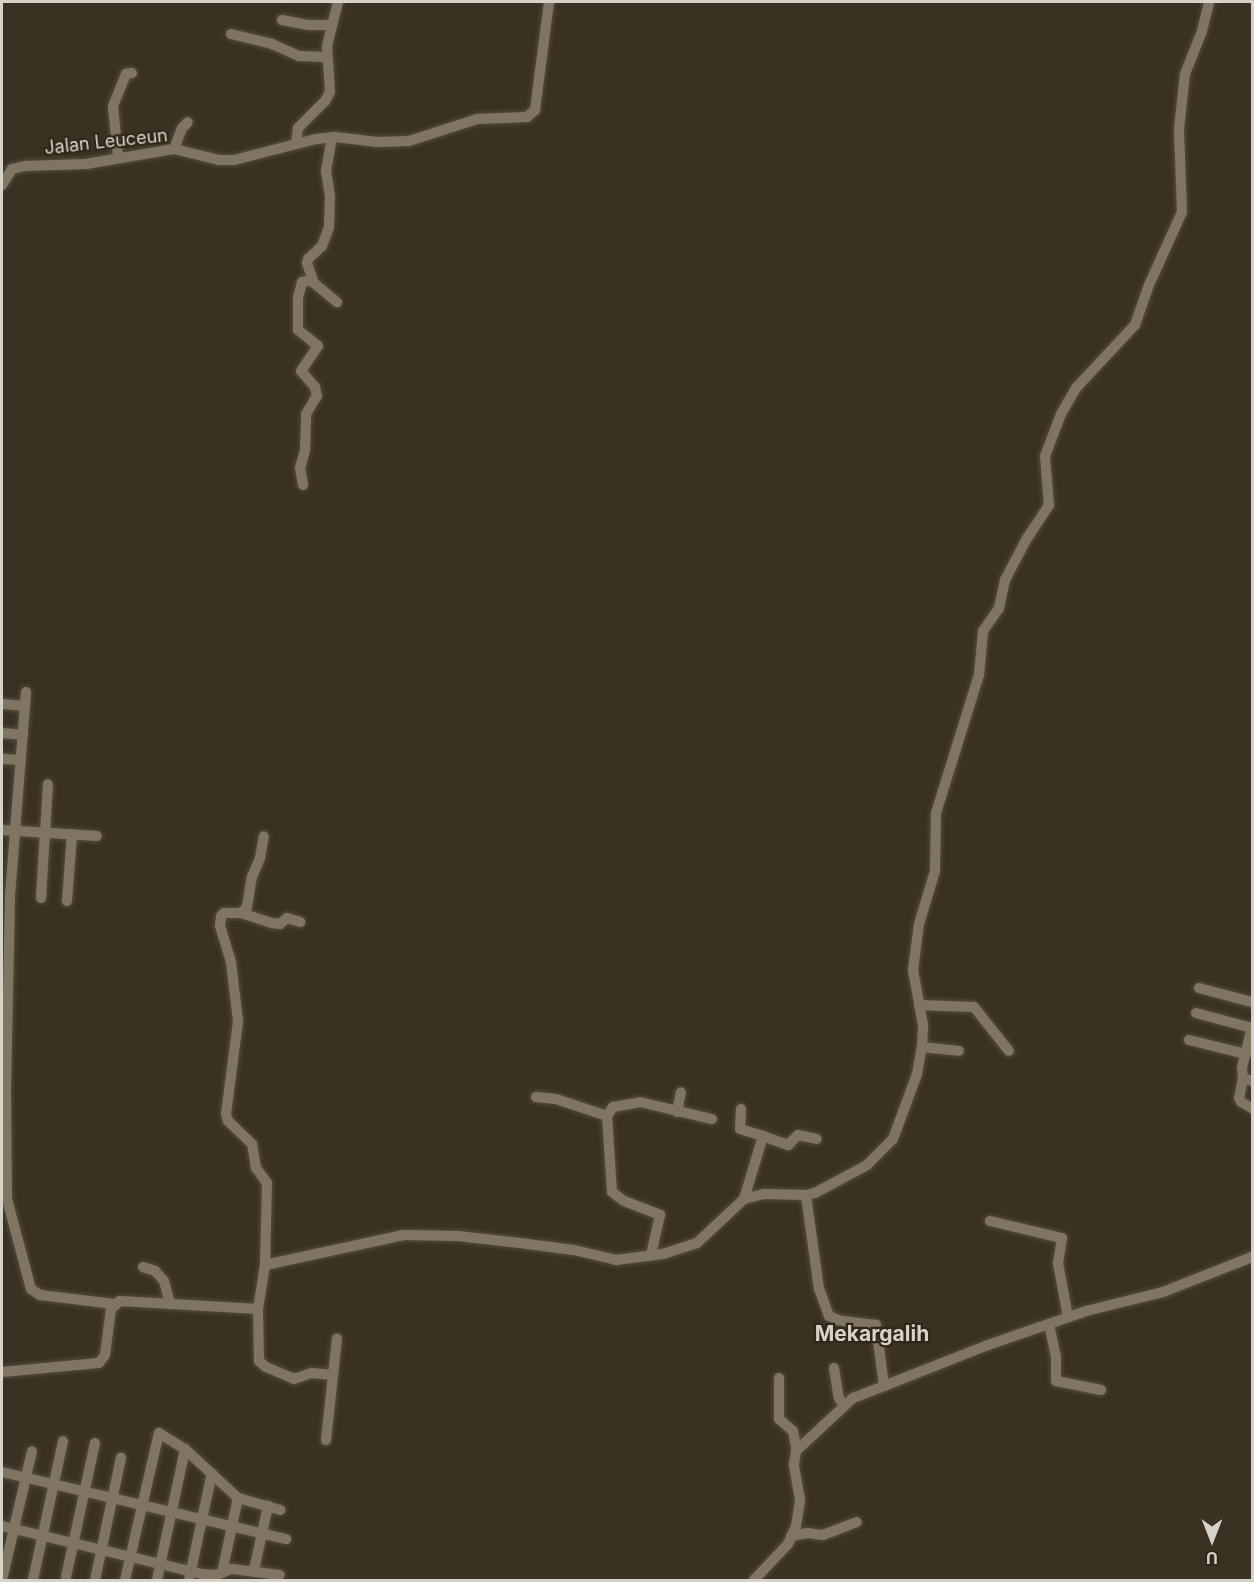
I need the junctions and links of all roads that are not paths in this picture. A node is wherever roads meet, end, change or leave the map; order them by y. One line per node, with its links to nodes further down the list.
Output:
1 (338, 2): 5 (street)
2 (549, 2): 10 (street, Jalan Leuceun)
3 (1209, 2): 38 (street)
4 (282, 20): 5 (street)
5 (332, 25): 7 (street)
6 (231, 34): 7 (street)
7 (327, 57): 11 (street)
8 (132, 73): 13 (street)
9 (188, 122): 12 (street)
10 (332, 137): 11 (street, Jalan Leuceun); 15 (street)
11 (296, 144): 12 (street, Jalan Leuceun)
12 (174, 149): 13 (street, Jalan Leuceun)
13 (118, 157): 14 (street, Jalan Leuceun)
14 (2, 185)
15 (312, 280): 16 (street); 17 (street)
16 (337, 302)
17 (303, 484)
18 (26, 692): 20 (street)
19 (2, 704): 20 (street)
20 (25, 706): 22 (street)
21 (2, 733): 22 (street)
22 (23, 735): 24 (street)
23 (2, 759): 24 (street)
24 (21, 760): 27 (street)
25 (48, 784): 28 (street)
26 (2, 830): 27 (street)
27 (16, 830): 28 (street); 63 (street)
28 (45, 832): 29 (street); 32 (street)
29 (72, 834): 30 (street); 33 (street)
30 (97, 836)
31 (264, 836): 34 (street)
32 (40, 898)
33 (67, 901)
34 (241, 913): 35 (street); 61 (street)
35 (300, 922)
36 (1199, 988): 37 (street)
37 (1252, 1002)
38 (919, 1005): 42 (street); 43 (street)
39 (1196, 1013): 40 (street)
40 (1252, 1028): 45 (street)
41 (1189, 1040): 45 (street)
42 (922, 1047): 44 (street); 56 (street)
43 (1009, 1050)
44 (959, 1051)
45 (1248, 1052): 46 (street)
46 (1248, 1079): 49 (street)
47 (681, 1092): 51 (street)
48 (536, 1097): 52 (street)
49 (1252, 1108)
50 (741, 1109): 54 (street)
51 (677, 1112): 52 (street); 53 (street)
52 (607, 1116): 59 (street)
53 (712, 1119)
54 (763, 1136): 55 (street); 57 (street)
55 (817, 1139)
56 (806, 1196): 57 (street); 73 (street)
57 (744, 1199): 59 (street)
58 (990, 1221): 66 (street)
59 (651, 1255): 61 (street)
60 (1252, 1257): 66 (street)
61 (265, 1265): 65 (street)
62 (143, 1267): 64 (street)
63 (114, 1304): 64 (street); 70 (street)
64 (170, 1304): 65 (street)
65 (258, 1309): 71 (street)
66 (1068, 1317): 67 (street)
67 (1049, 1324): 73 (street); 74 (street)
68 (337, 1339): 71 (street)
69 (834, 1368): 75 (street)
70 (2, 1372)
71 (332, 1375): 76 (street)
72 (779, 1378): 79 (street)
73 (884, 1386): 75 (street)
74 (1101, 1390)
75 (844, 1406): 101 (street)
76 (326, 1440)
77 (63, 1441): 86 (street)
78 (95, 1443): 87 (street)
79 (796, 1447)
80 (185, 1449): 84 (street); 90 (street); 93 (street)
81 (32, 1451): 85 (street)
82 (121, 1458): 88 (street)
83 (2, 1472): 85 (street)
84 (212, 1473): 89 (street); 94 (street)
85 (25, 1477): 86 (street); 98 (street)
86 (54, 1484): 87 (street); 100 (street)
87 (84, 1491): 88 (street); 103 (street)
88 (113, 1498): 90 (street); 104 (street)
89 (238, 1498): 91 (street); 97 (street)
90 (143, 1505): 93 (street); 105 (street)
91 (268, 1506): 92 (street); 99 (street)
92 (280, 1510)
93 (173, 1512): 94 (street); 106 (street)
94 (202, 1519): 97 (street); 110 (street)
95 (856, 1522): 101 (street)
96 (2, 1526): 98 (street)
97 (231, 1526): 99 (street); 108 (street)
98 (14, 1528): 100 (street); 113 (street)
99 (262, 1533): 102 (street); 107 (street)
100 (44, 1535): 103 (street); 112 (street)
101 (791, 1536): 117 (street)
102 (286, 1539)
103 (73, 1542): 104 (street); 111 (street)
104 (101, 1549): 105 (street); 114 (street)
105 (131, 1556): 106 (street); 115 (street)
106 (162, 1563): 110 (street); 116 (street)
107 (254, 1570): 108 (street); 109 (street)
108 (222, 1573): 110 (street)
109 (280, 1575)
110 (190, 1576)
111 (66, 1577)
112 (33, 1580)
113 (2, 1581)
114 (95, 1581)
115 (125, 1581)
116 (157, 1581)
117 (754, 1581)

